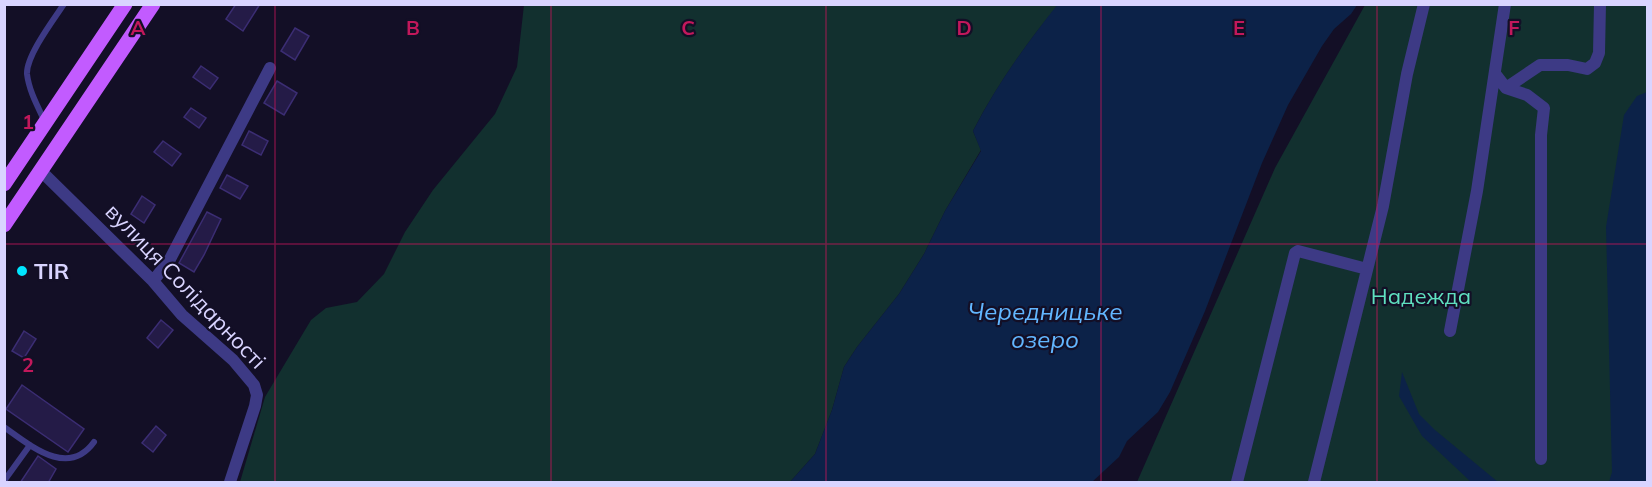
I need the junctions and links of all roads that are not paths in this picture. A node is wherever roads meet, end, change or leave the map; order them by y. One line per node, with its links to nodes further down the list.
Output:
1 (64, 4): 10 (lane)
2 (125, 4): 10 (main road)
3 (153, 4): 11 (main road)
4 (1425, 4): 14 (street)
5 (1505, 4): 8 (street)
6 (1600, 4): 9 (street)
7 (270, 68): 15 (street)
8 (1496, 75): 9 (street); 16 (street)
9 (1506, 88): 20 (street)
10 (45, 123): 12 (main road)
11 (41, 171): 13 (main road); 15 (street, вулиця Солідарності)
12 (4, 184)
13 (4, 225)
14 (1366, 269): 23 (street); 24 (street)
15 (153, 281): 22 (street, вулиця Солідарності)
16 (1450, 331)
17 (4, 428): 19 (lane)
18 (94, 442): 19 (lane)
19 (30, 445): 21 (lane)
20 (1541, 459)
21 (4, 481)
22 (230, 483)
23 (1237, 483)
24 (1314, 483)

